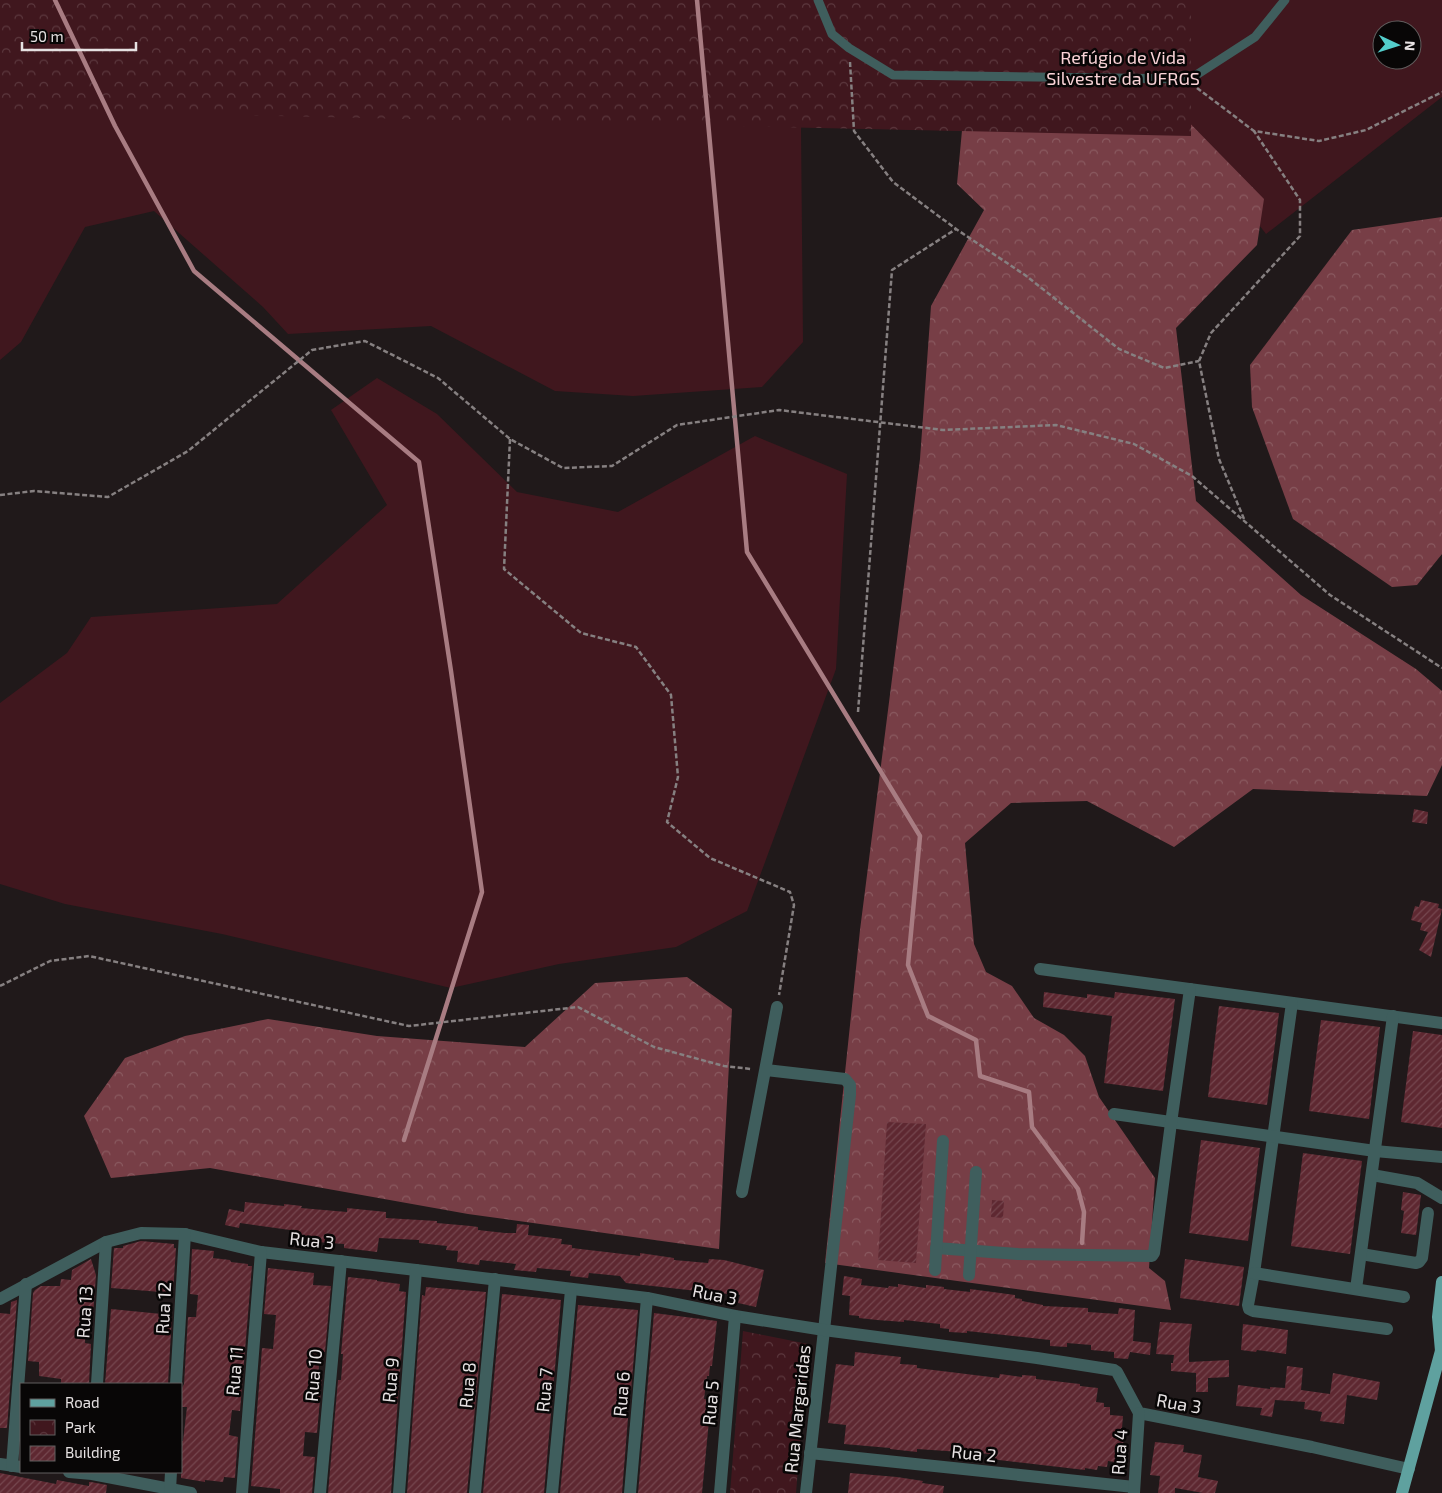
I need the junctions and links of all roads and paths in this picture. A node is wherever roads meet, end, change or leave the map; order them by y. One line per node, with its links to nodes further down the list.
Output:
1 (818, 0): 3 (lane)
2 (1284, 0): 4 (lane)
3 (849, 48): 4 (lane); 7 (path)
4 (1190, 80): 6 (path)
5 (1442, 92): 6 (path)
6 (1254, 131): 8 (path)
7 (956, 229): 8 (path); 9 (path)
8 (1199, 361): 12 (path)
9 (881, 423): 10 (path); 12 (path); 14 (path)
10 (510, 439): 11 (path); 19 (path)
11 (0, 495)
12 (1245, 522): 13 (path)
13 (1442, 668)
14 (858, 712)
15 (1040, 969): 17 (street)
16 (0, 986): 22 (path)
17 (1190, 990): 18 (street); 24 (street)
18 (1292, 1003): 20 (street); 25 (street)
19 (777, 1007): 22 (street)
20 (1393, 1016): 21 (street); 27 (street)
21 (1442, 1023)
22 (766, 1070): 31 (street); 54 (street, Rua Margaridas)
23 (1114, 1114): 24 (street)
24 (1171, 1122): 25 (street); 37 (street)
25 (1273, 1136): 27 (street); 43 (street)
26 (943, 1141): 36 (street)
27 (1375, 1151): 28 (street); 30 (street)
28 (1442, 1157)
29 (976, 1172): 37 (street)
30 (1372, 1175): 32 (street); 39 (street)
31 (742, 1192)
32 (1442, 1198)
33 (1428, 1213): 39 (street)
34 (185, 1234): 35 (street, Rua 3); 38 (street, Rua 3); 59 (street, Rua 12)
35 (106, 1242): 47 (street, Rua 3); 58 (street, Rua 13)
36 (936, 1248): 37 (street); 42 (street)
37 (971, 1250): 44 (street)
38 (261, 1252): 40 (street, Rua 3); 69 (street, Rua 11)
39 (1361, 1254): 48 (street)
40 (341, 1261): 41 (street, Rua 3); 70 (street, Rua 10)
41 (416, 1270): 45 (street, Rua 3); 71 (street, Rua 9)
42 (935, 1270)
43 (1254, 1273): 48 (street); 55 (street)
44 (969, 1275)
45 (495, 1279): 49 (street, Rua 3); 72 (street, Rua 8)
46 (1442, 1282): 56 (main road)
47 (26, 1284): 52 (street, Rua 3); 62 (street)
48 (1356, 1289): 50 (street)
49 (571, 1290): 51 (street, Rua 3); 73 (street, Rua 7)
50 (1404, 1296)
51 (647, 1298): 53 (street, Rua 3); 74 (street, Rua 6)
52 (0, 1299)
53 (735, 1316): 54 (street, Rua 3); 75 (street, Rua 5)
54 (824, 1330): 60 (street, Rua 3); 61 (street, Rua Margaridas)
55 (1387, 1330)
56 (1441, 1349): 57 (main road)
57 (1439, 1369): 63 (main road)
58 (98, 1383)
59 (176, 1383)
60 (1139, 1413): 63 (street, Rua 3); 67 (street, Rua 4)
61 (810, 1453): 67 (street, Rua 2); 76 (street, Rua Margaridas)
62 (11, 1466)
63 (1409, 1469): 77 (main road)
64 (92, 1473): 66 (street)
65 (171, 1473): 66 (street)
66 (170, 1490): 68 (street)
67 (1134, 1490)
68 (191, 1493)
69 (242, 1493)
70 (320, 1493)
71 (399, 1493)
72 (475, 1493)
73 (552, 1493)
74 (630, 1493)
75 (720, 1493)
76 (806, 1493)
77 (1402, 1493)

